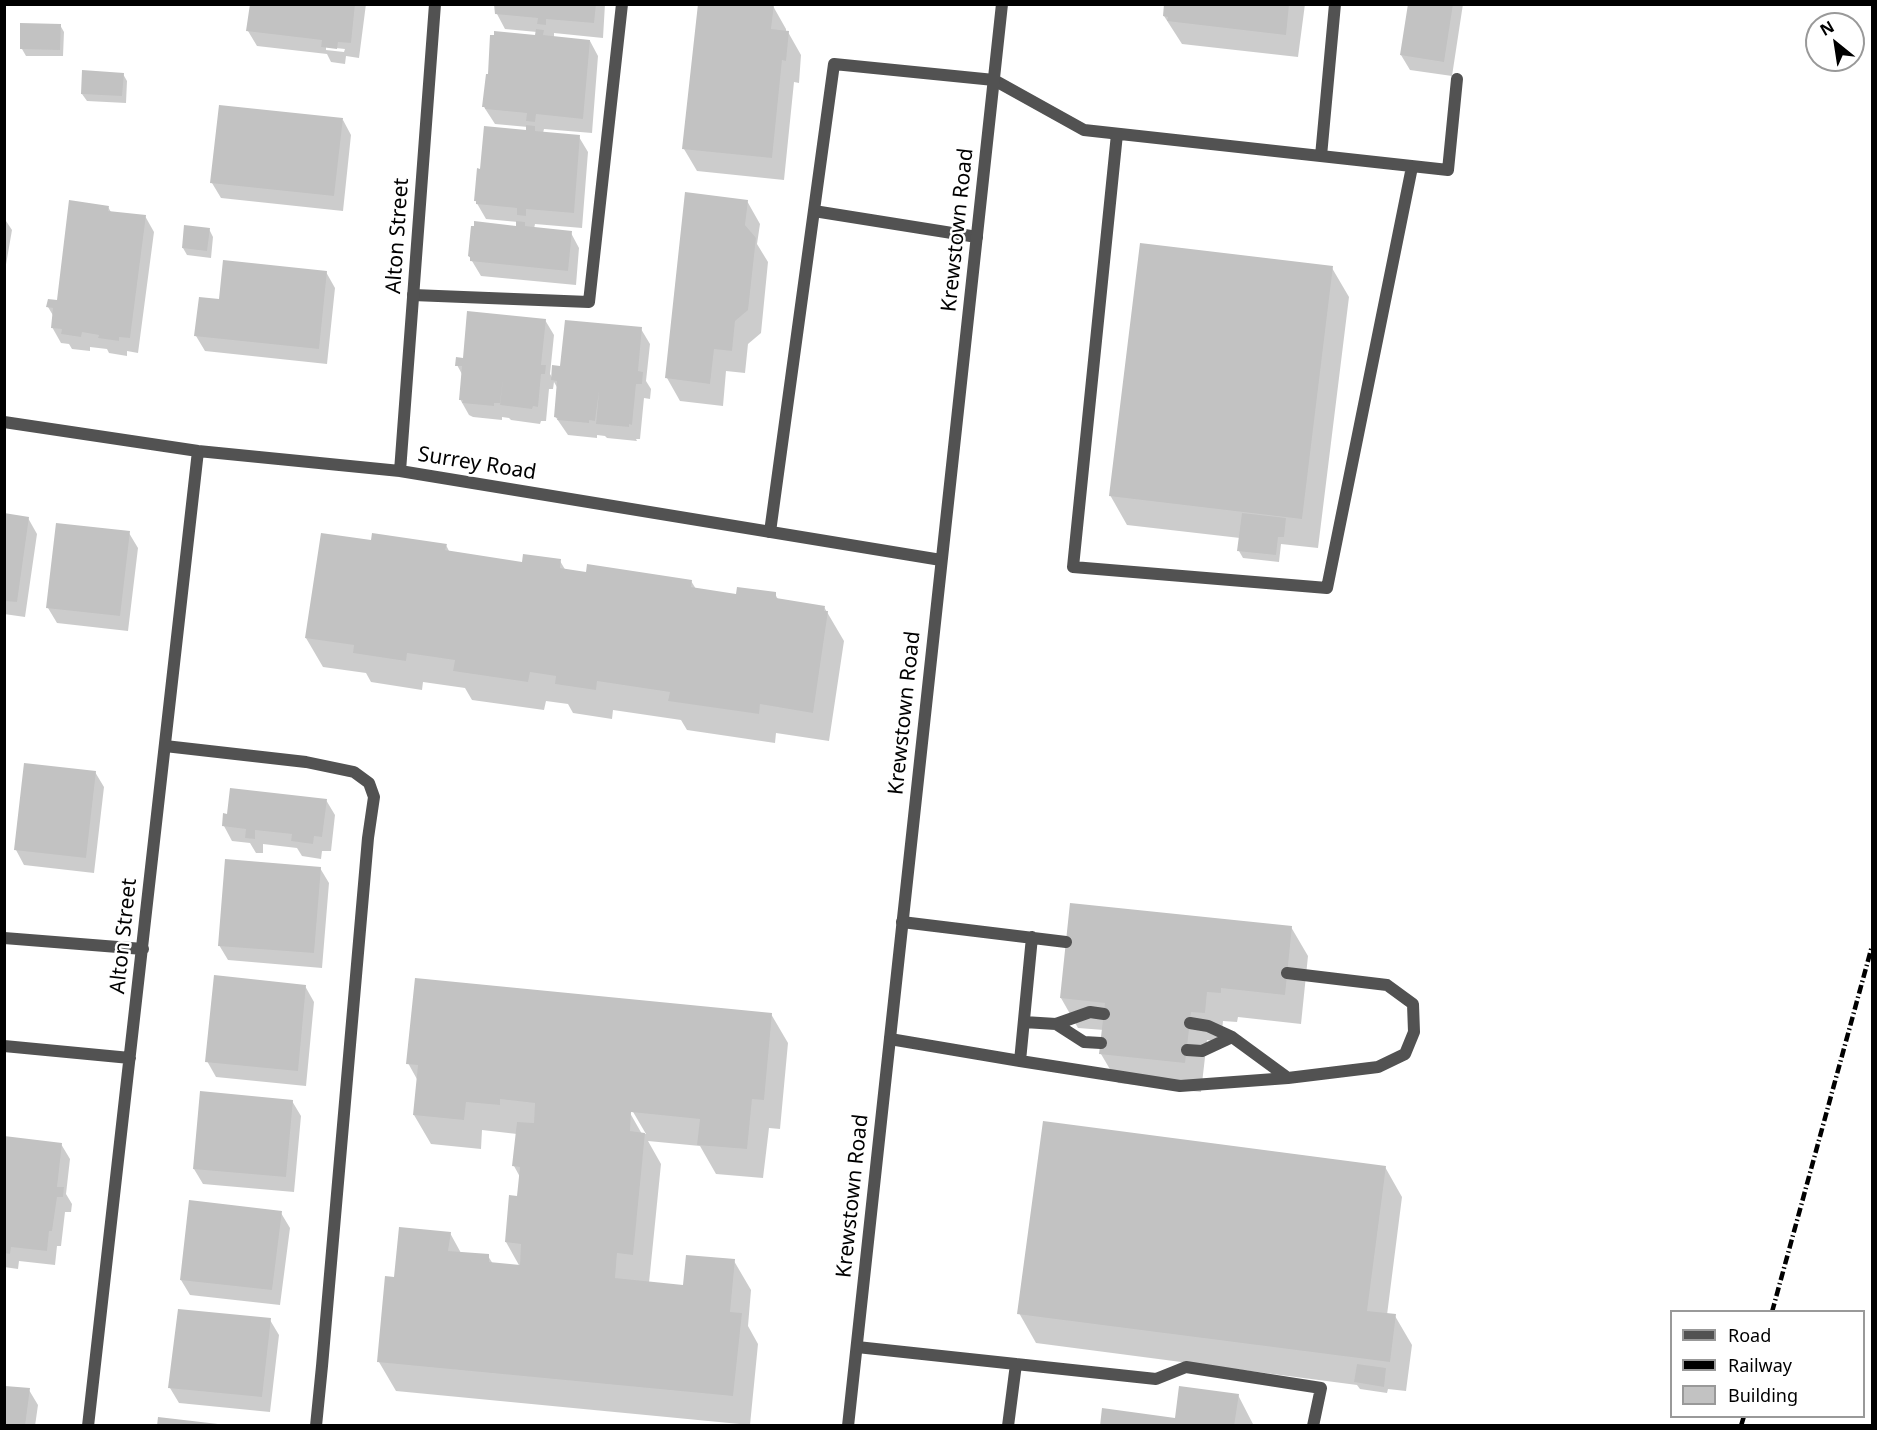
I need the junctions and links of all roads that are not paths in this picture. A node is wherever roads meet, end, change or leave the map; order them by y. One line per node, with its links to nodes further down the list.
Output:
1 (435, 4): 12 (street, Alton Street)
2 (622, 4): 12 (street)
3 (1002, 4): 6 (street, Krewstown Road)
4 (1335, 4): 8 (street)
5 (1457, 79): 9 (street)
6 (994, 80): 7 (street); 10 (street); 11 (street, Krewstown Road)
7 (1117, 134): 8 (street); 9 (street)
8 (1321, 156): 9 (street)
9 (1412, 166)
10 (814, 211): 11 (street); 16 (street)
11 (977, 237): 17 (street, Krewstown Road)
12 (413, 295): 15 (street, Alton Street)
13 (4, 422): 14 (street, Surrey Road)
14 (198, 451): 15 (street, Surrey Road); 18 (street, Alton Street)
15 (400, 471): 16 (street, Surrey Road)
16 (770, 532): 17 (street, Surrey Road)
17 (941, 560): 19 (street, Krewstown Road)
18 (165, 746): 23 (street, Alton Street); 40 (street)
19 (902, 922): 20 (street); 30 (street, Krewstown Road)
20 (1032, 937): 22 (street); 26 (street)
21 (4, 938): 23 (street)
22 (1066, 942)
23 (143, 949): 34 (street, Alton Street)
24 (1287, 973): 36 (street)
25 (1104, 1014): 28 (street)
26 (1024, 1022): 28 (street); 35 (street)
27 (1190, 1023): 29 (street)
28 (1056, 1024): 31 (street)
29 (1232, 1037): 33 (street); 36 (street)
30 (890, 1039): 35 (street); 37 (street, Krewstown Road)
31 (1101, 1043)
32 (4, 1046): 34 (street)
33 (1187, 1050)
34 (130, 1058): 39 (street, Alton Street)
35 (1020, 1061): 36 (street)
36 (1288, 1078)
37 (857, 1347): 38 (street); 41 (street, Krewstown Road)
38 (1016, 1364): 42 (street); 43 (street)
39 (88, 1425)
40 (316, 1425)
41 (848, 1425)
42 (1008, 1425)
43 (1313, 1425)

